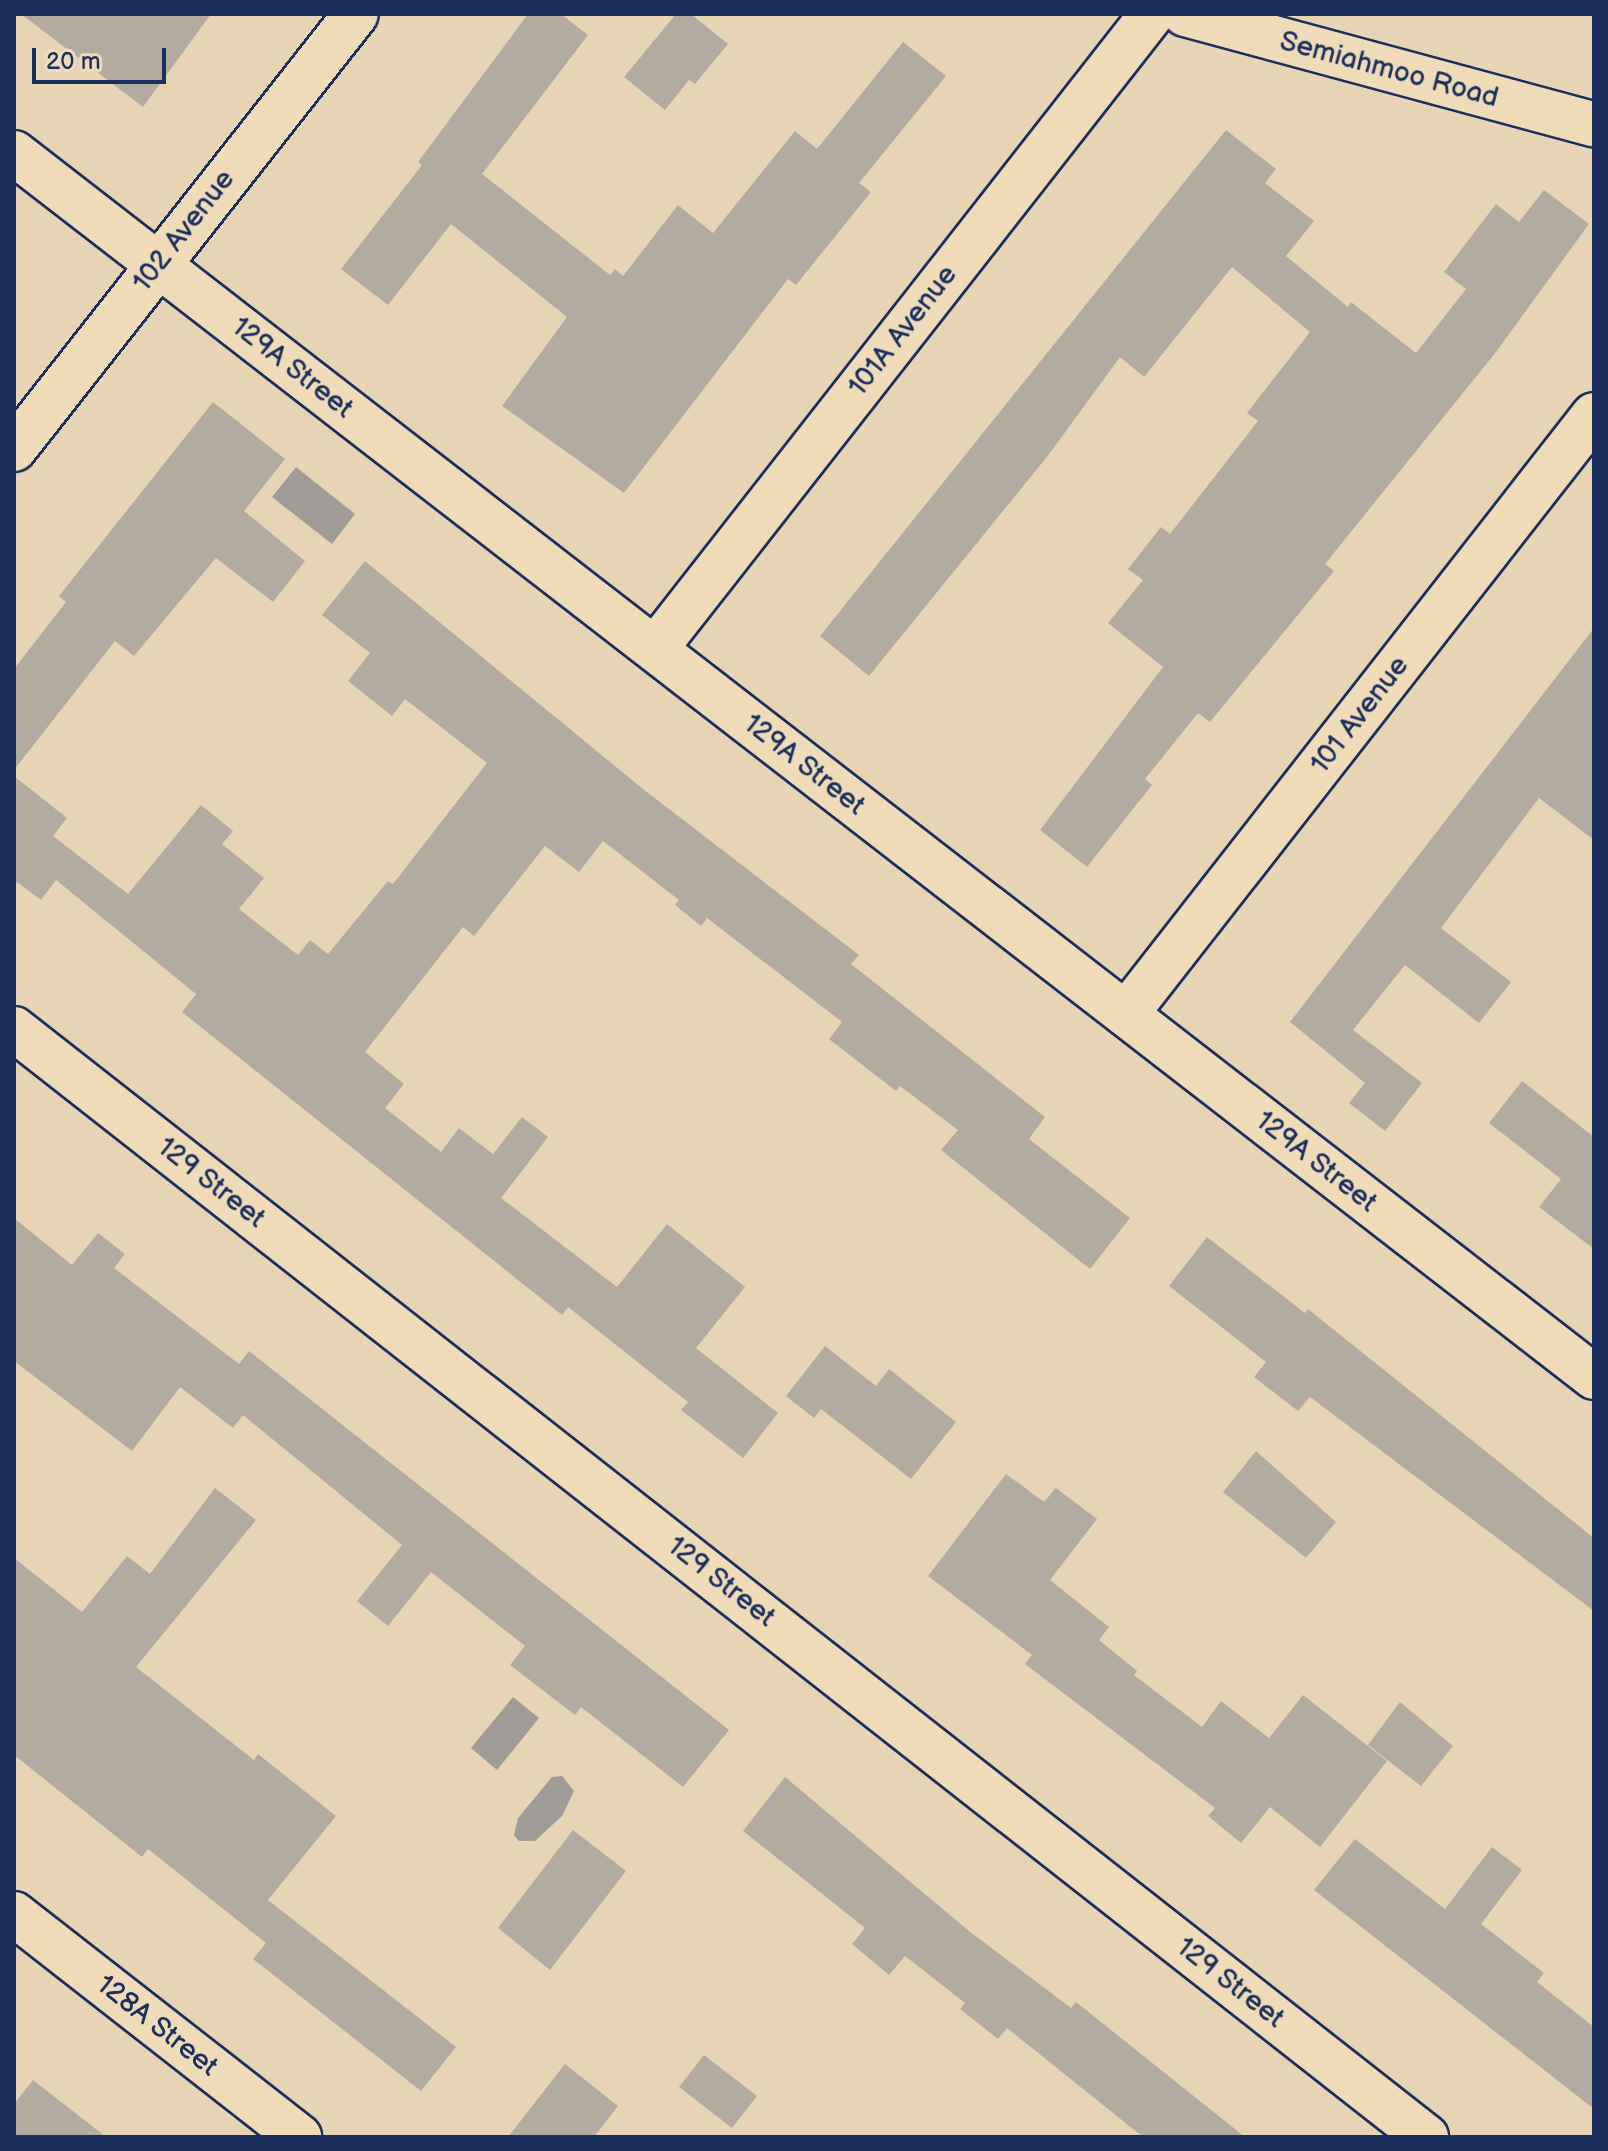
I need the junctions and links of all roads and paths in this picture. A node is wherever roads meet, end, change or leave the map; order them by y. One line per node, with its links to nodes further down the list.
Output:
1 (356, 14): 6 (street, 102 Avenue)
2 (1152, 14): 9 (street, 101A Avenue)
3 (1185, 14): 4 (street, Semiahmoo Road)
4 (1594, 124)
5 (14, 153): 6 (street, 129A Street)
6 (158, 264): 8 (street, 102 Avenue); 9 (street, 129A Street)
7 (1594, 415): 10 (street, 101 Avenue)
8 (14, 449)
9 (655, 649): 10 (street, 129A Street)
10 (1126, 1014): 12 (street, 129A Street)
11 (14, 1029): 15 (street, 129 Street)
12 (1594, 1377)
13 (14, 1914): 14 (street, 128A Street)
14 (299, 2137)
15 (1426, 2137)

